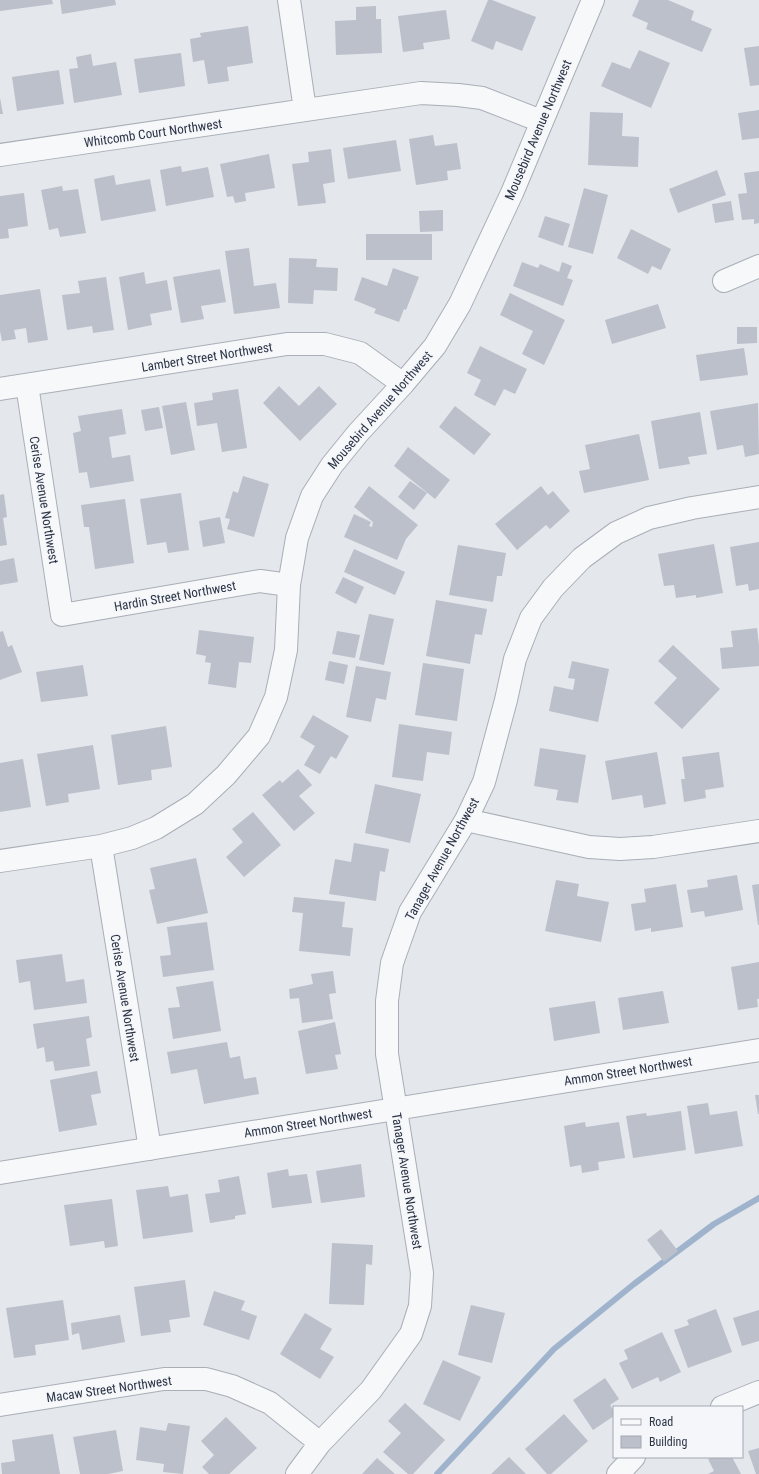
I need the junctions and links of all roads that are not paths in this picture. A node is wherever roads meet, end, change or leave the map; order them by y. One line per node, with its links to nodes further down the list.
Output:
1 (289, 0): 3 (street)
2 (593, 0): 4 (street, Mousebird Avenue Northwest)
3 (305, 110): 4 (street, Whitcomb Court Northwest); 5 (street, Whitcomb Court Northwest)
4 (541, 121): 8 (street, Mousebird Avenue Northwest)
5 (0, 155)
6 (759, 266): 7 (street)
7 (724, 282)
8 (403, 384): 9 (street, Lambert Street Northwest); 12 (street, Mousebird Avenue Northwest)
9 (27, 385): 10 (street, Lambert Street Northwest); 13 (street, Cerise Avenue Northwest)
10 (0, 389)
11 (759, 497): 14 (street, Tanager Avenue Northwest)
12 (289, 585): 13 (street, Hardin Street Northwest); 16 (street, Mousebird Avenue Northwest)
13 (62, 615)
14 (466, 820): 15 (street); 19 (street, Tanager Avenue Northwest)
15 (759, 831)
16 (101, 846): 17 (street, Mousebird Avenue Northwest); 20 (street, Cerise Avenue Northwest)
17 (0, 861)
18 (759, 1050): 19 (street, Ammon Street Northwest)
19 (395, 1109): 20 (street, Ammon Street Northwest); 25 (street, Tanager Avenue Northwest)
20 (150, 1149): 21 (street, Ammon Street Northwest)
21 (0, 1173)
22 (759, 1392): 24 (street)
23 (0, 1405): 25 (street, Macaw Street Northwest)
24 (724, 1406)
25 (320, 1443): 27 (street, Tanager Avenue Northwest)
26 (633, 1458): 28 (street)
27 (297, 1474)
28 (618, 1474)

